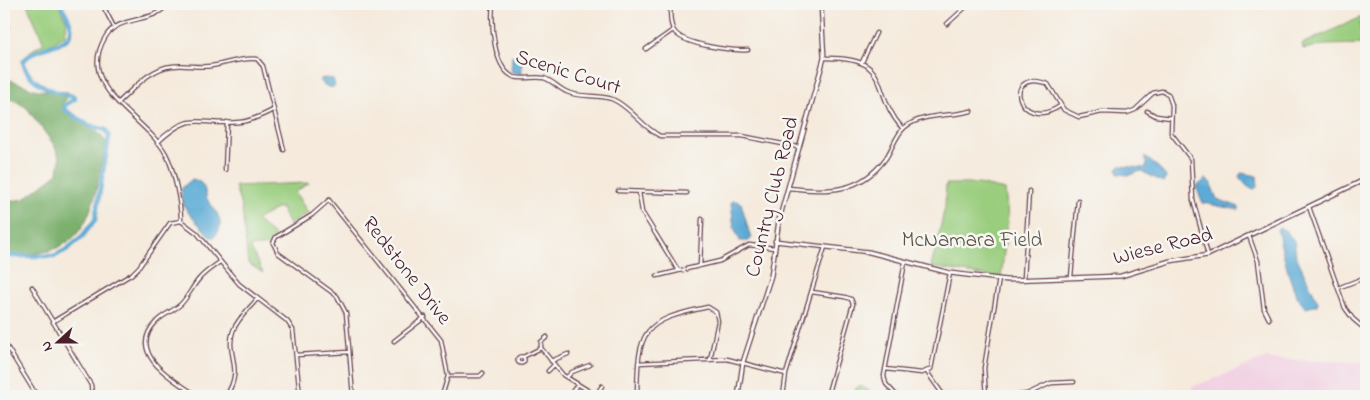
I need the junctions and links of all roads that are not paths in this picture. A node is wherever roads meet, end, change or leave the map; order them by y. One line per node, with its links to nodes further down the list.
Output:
1 (102, 4): 9 (street)
2 (168, 4): 9 (street)
3 (493, 4): 26 (street, Scenic Court)
4 (671, 4): 10 (street)
5 (821, 4): 15 (street, Country Club Road)
6 (969, 4): 8 (street)
7 (4, 20): 12 (street)
8 (947, 24)
9 (114, 27): 17 (street)
10 (673, 30): 13 (street); 14 (street)
11 (876, 33): 16 (street)
12 (4, 40)
13 (646, 49)
14 (748, 50)
15 (824, 58): 16 (street); 26 (street, Country Club Road)
16 (862, 62): 24 (street)
17 (119, 102): 19 (street); 25 (street)
18 (1060, 106): 18 (street); 22 (street)
19 (273, 110): 23 (street); 27 (street)
20 (971, 110): 24 (street)
21 (1147, 111): 22 (street)
22 (1171, 118): 43 (street)
23 (227, 122): 25 (street); 28 (street)
24 (903, 129): 30 (street)
25 (157, 143): 38 (street)
26 (798, 147): 30 (street, Country Club Road)
27 (284, 150)
28 (225, 170)
29 (1366, 179): 36 (street, Wiese Road)
30 (788, 188): 40 (street, Country Club Road)
31 (1029, 191): 53 (street)
32 (618, 192): 33 (street)
33 (639, 192): 34 (street); 47 (street)
34 (687, 193)
35 (1078, 200): 50 (street)
36 (1308, 206): 39 (street, Wiese Road); 55 (street)
37 (702, 220): 46 (street)
38 (181, 221): 44 (street); 60 (street)
39 (1248, 236): 43 (street, Wiese Road); 59 (street)
40 (775, 241): 41 (street, Wiese Road); 42 (street, Country Club Road)
41 (826, 247): 45 (street, Wiese Road); 56 (street)
42 (775, 248): 46 (street); 72 (street, Country Club Road)
43 (1208, 255): 50 (street, Wiese Road)
44 (220, 262): 57 (street); 88 (street)
45 (906, 262): 48 (street, Wiese Road); 76 (street)
46 (700, 266): 47 (street)
47 (678, 270): 49 (street)
48 (950, 273): 52 (street, Wiese Road); 78 (street)
49 (657, 276)
50 (1071, 277): 53 (street, Wiese Road)
51 (1366, 277): 55 (street)
52 (999, 279): 53 (street, Wiese Road); 101 (street)
53 (1024, 281)
54 (32, 287): 60 (street)
55 (1338, 288): 61 (street)
56 (812, 292): 80 (street); 98 (street)
57 (257, 298): 68 (street); 89 (street)
58 (425, 317): 63 (street); 66 (street, Redstone Drive); 81 (street, Redstone Drive)
59 (1269, 319)
60 (54, 321): 87 (street)
61 (1366, 330)
62 (547, 337): 65 (street)
63 (394, 340)
64 (4, 342): 86 (street)
65 (541, 348): 69 (street); 71 (street)
66 (349, 352): 68 (street); 91 (street)
67 (568, 354): 71 (street)
68 (296, 355): 90 (street)
69 (523, 357)
70 (710, 360): 72 (street); 73 (street); 73 (street)
71 (550, 361): 74 (street)
72 (743, 362): 80 (street); 96 (street, Country Club Road)
73 (638, 363): 95 (street)
74 (554, 365): 77 (street); 82 (street)
75 (590, 365): 82 (street)
76 (885, 369): 78 (street); 99 (street)
77 (548, 371)
78 (927, 372): 100 (street)
79 (483, 373): 81 (street)
80 (786, 374): 97 (street)
81 (448, 376): 92 (street, Redstone Drive)
82 (567, 377): 84 (street)
83 (1074, 382): 102 (street)
84 (577, 385): 93 (street); 94 (street)
85 (602, 386): 94 (street)
86 (37, 396)
87 (92, 396)
88 (198, 396)
89 (226, 396)
90 (300, 396)
91 (353, 396)
92 (442, 396)
93 (569, 396)
94 (596, 396)
95 (637, 396)
96 (738, 396)
97 (783, 396)
98 (827, 396)
99 (898, 396)
100 (944, 396)
101 (986, 396)
102 (1014, 396)

